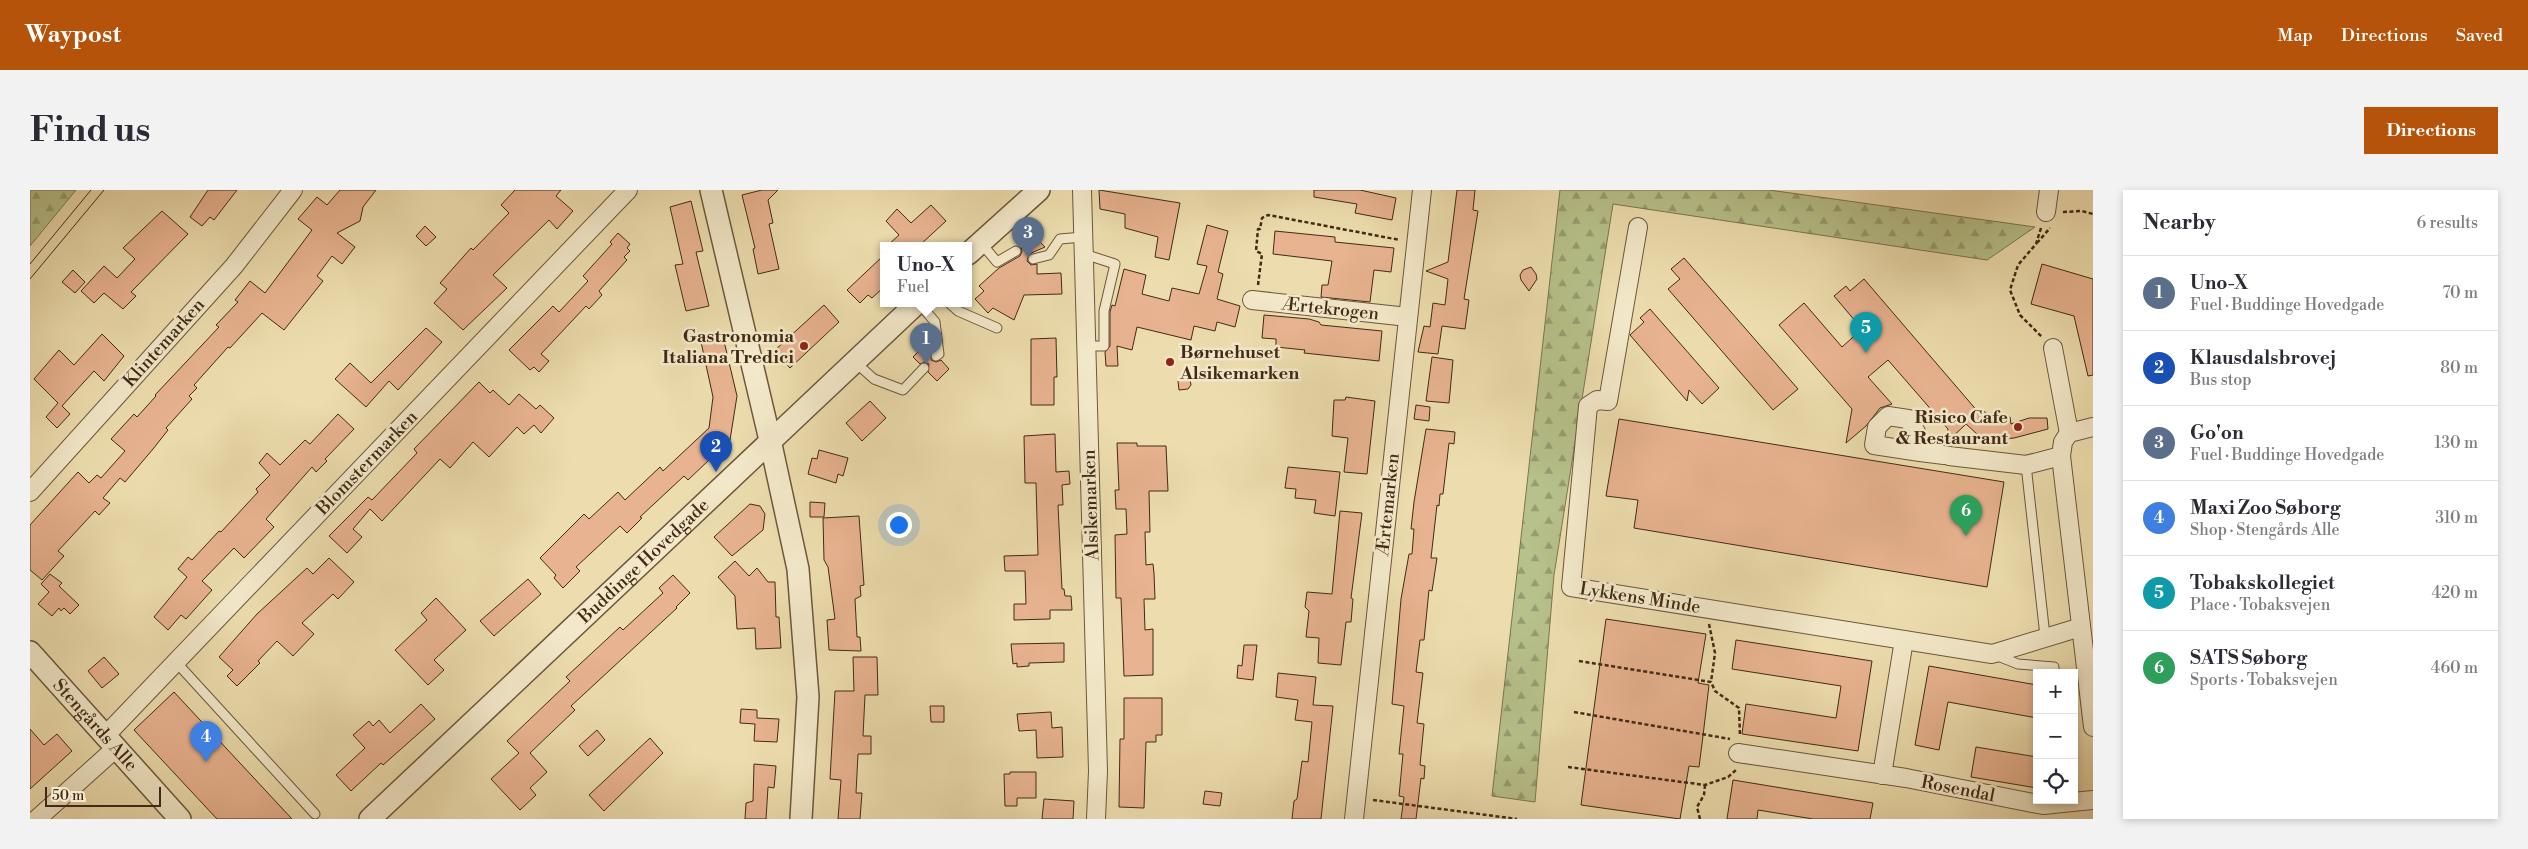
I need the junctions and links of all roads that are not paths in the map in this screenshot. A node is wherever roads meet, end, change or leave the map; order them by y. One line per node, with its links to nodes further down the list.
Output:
1 (294, 190): 31 (street, Klintemarken)
2 (628, 190): 37 (street, Blomstermarken)
3 (711, 190): 27 (street)
4 (1039, 190): 11 (street)
5 (1082, 190): 10 (street, Alsikemarken)
6 (1422, 190): 18 (street, Ærtemarken)
7 (2049, 190): 8 (street)
8 (2046, 212)
9 (1638, 227): 34 (street, Lykkens Minde)
10 (1084, 246): 13 (lane); 20 (street, Alsikemarken); 20 (lane)
11 (974, 248): 12 (lane)
12 (1016, 251)
13 (1033, 259)
14 (1254, 301): 18 (street, Ærtekrogen)
15 (914, 307): 23 (street, Buddinge Hovedgade)
16 (922, 307): 22 (lane)
17 (954, 307): 19 (lane)
18 (1408, 317): 50 (street, Ærtemarken)
19 (997, 328)
20 (1086, 346): 49 (street, Alsikemarken)
21 (2053, 348): 26 (street)
22 (936, 356)
23 (854, 362): 24 (lane); 27 (street, Buddinge Hovedgade)
24 (924, 368)
25 (2093, 427): 26 (street)
26 (2069, 433): 29 (street)
27 (770, 440): 47 (street, Buddinge Hovedgade); 48 (street)
28 (1920, 452): 30 (street)
29 (2061, 456): 30 (street); 32 (street)
30 (2026, 466): 33 (lane)
31 (30, 492)
32 (2081, 627): 33 (street, Lykkens Minde); 39 (street)
33 (2045, 636): 36 (street, Lykkens Minde)
34 (1904, 640): 36 (street, Lykkens Minde); 42 (street)
35 (30, 652): 40 (street, Stengårds Alle)
36 (1992, 654): 38 (lane)
37 (176, 662): 40 (street, Blomstermarken); 44 (lane)
38 (2054, 669)
39 (2093, 727)
40 (111, 742): 45 (street, Blomstermarken); 46 (street, Stengårds Alle)
41 (1745, 750): 42 (street, Rosendal)
42 (1882, 774): 43 (street, Rosendal)
43 (2093, 800)
44 (315, 814)
45 (37, 819)
46 (179, 819)
47 (370, 819)
48 (801, 819)
49 (1096, 819)
50 (1354, 819)

